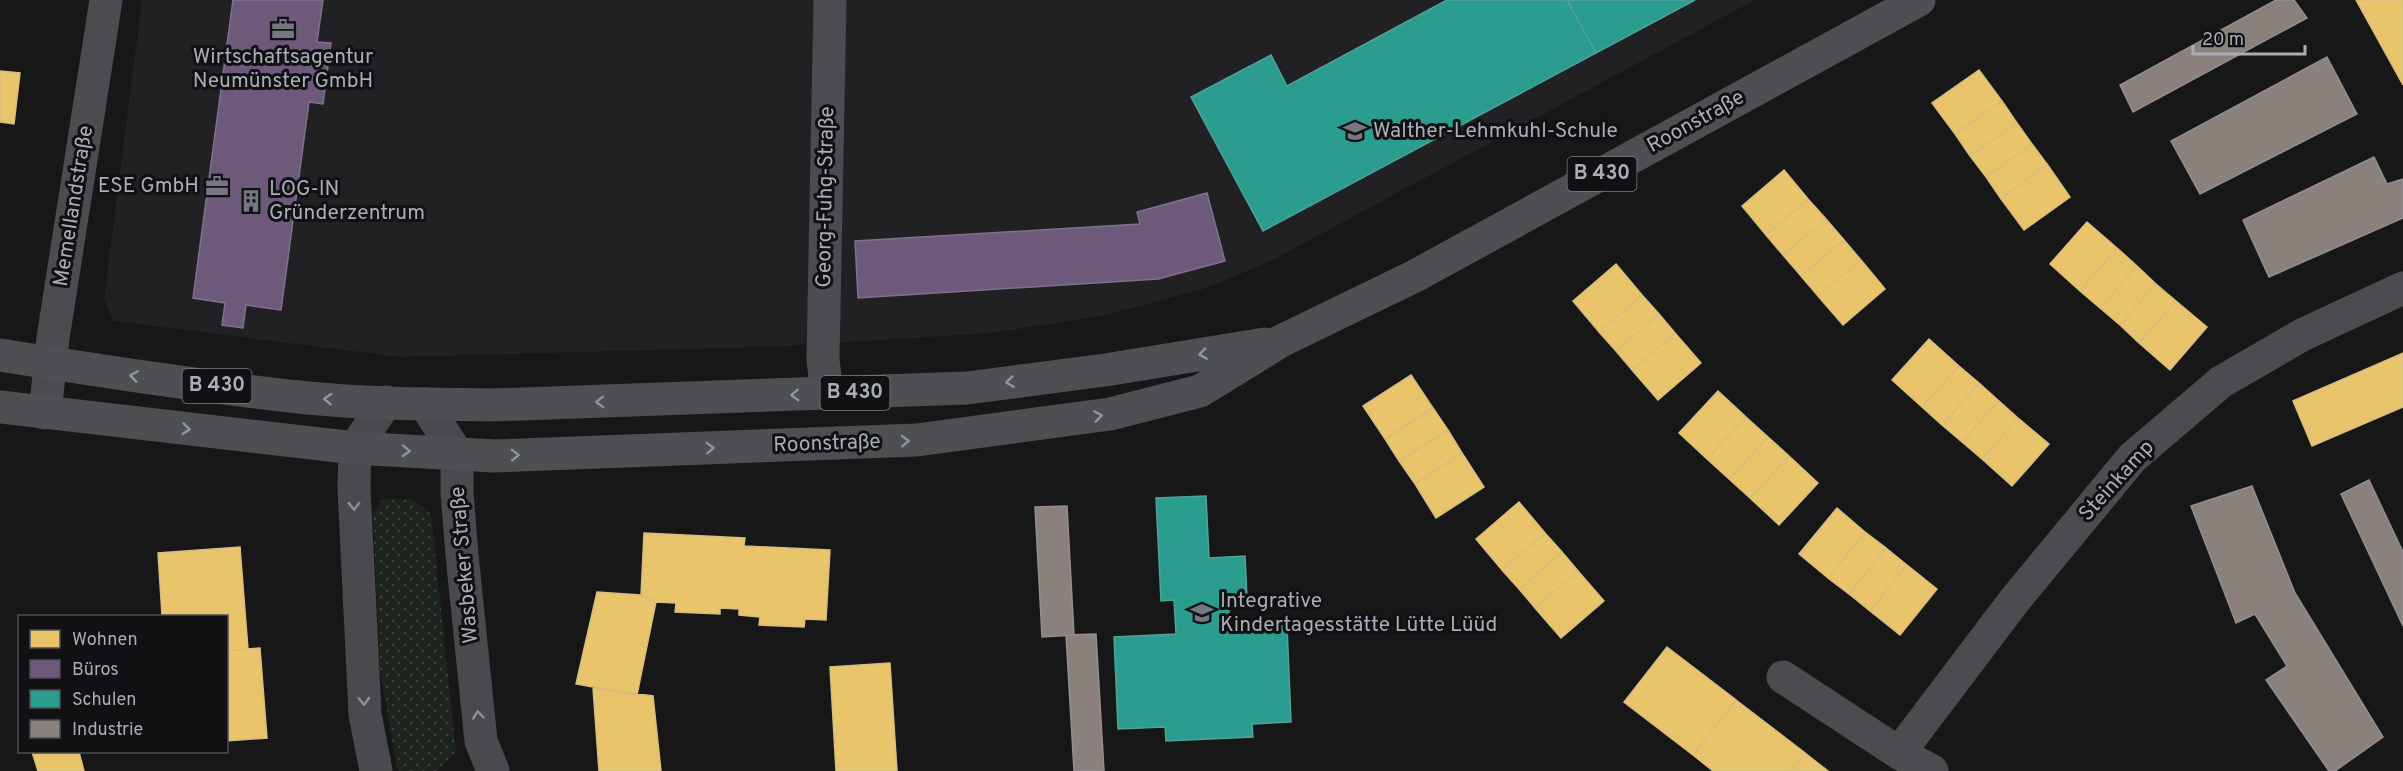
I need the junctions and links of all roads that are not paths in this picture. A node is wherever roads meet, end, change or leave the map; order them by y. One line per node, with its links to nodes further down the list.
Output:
1 (106, 0): 7 (street, Memellandstraße)
2 (830, 0): 8 (street, Georg-Fuhg-Straße)
3 (1919, 0): 5 (main road, Roonstraße / B 430)
4 (2403, 288): 16 (street, Steinkamp)
5 (1281, 341): 8 (main road, Roonstraße / B 430, one-way to 8); 14 (main road, Roonstraße / B 430, one-way to 5)
6 (0, 355): 7 (main road, B 430)
7 (50, 363): 9 (main road, B 430, one-way to 7); 12 (street, Memellandstraße)
8 (826, 394): 10 (main road, Roonstraße / B 430, one-way to 10)
9 (386, 402): 10 (main road, B 430); 13 (street)
10 (425, 404): 14 (street)
11 (0, 406): 12 (main road, B 430)
12 (45, 413): 13 (main road, B 430, one-way to 13)
13 (355, 448): 14 (main road, Roonstraße / B 430, one-way to 14); 17 (street, one-way to 17)
14 (457, 454): 18 (street, Wasbeker Straße, one-way to 14)
15 (1783, 677): 16 (street)
16 (1899, 753): 19 (street)
17 (376, 771)
18 (492, 771)
19 (1932, 771)

